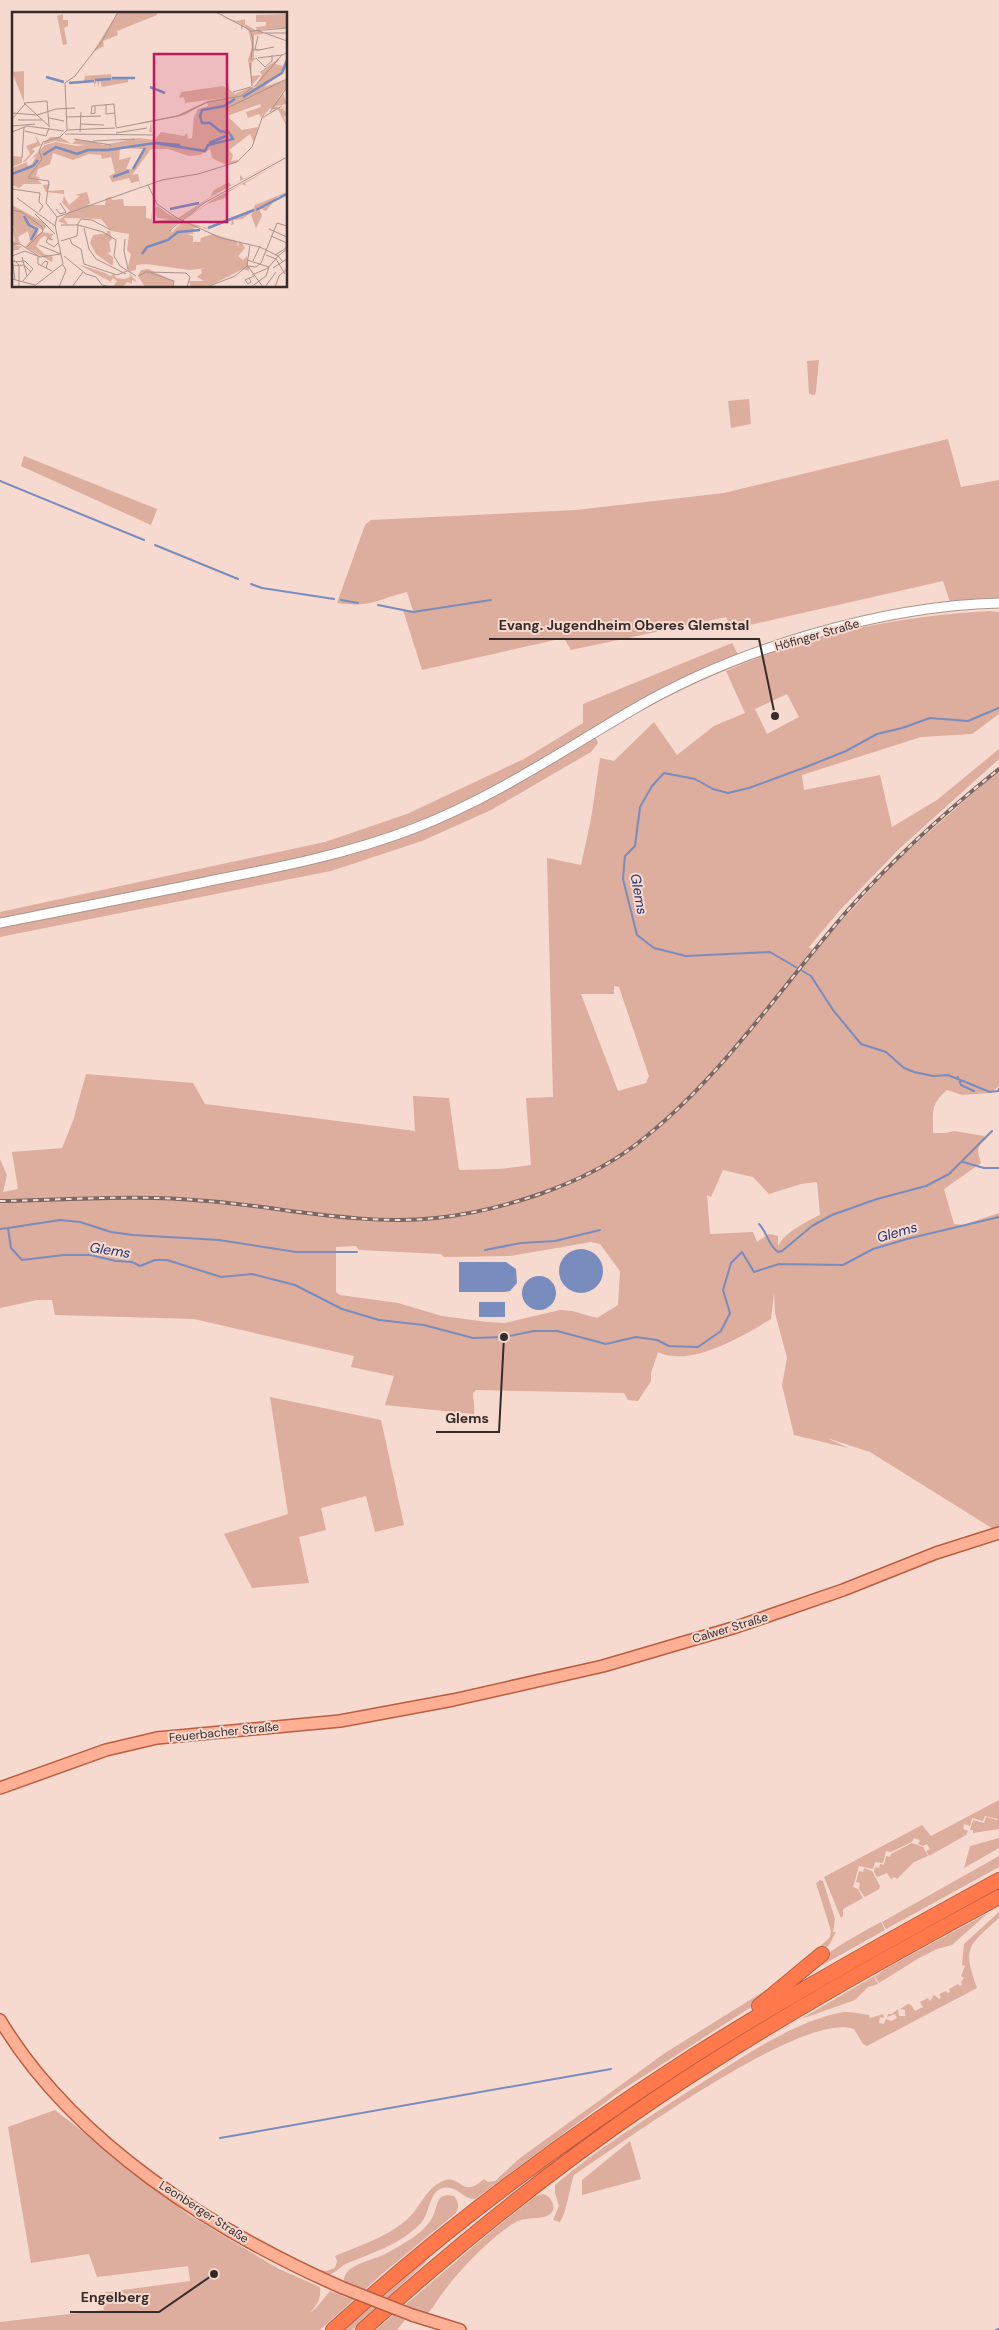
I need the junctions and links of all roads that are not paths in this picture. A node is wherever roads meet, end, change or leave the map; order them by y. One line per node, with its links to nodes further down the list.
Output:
1 (999, 604): 2 (street, Höfinger Straße)
2 (0, 923)
3 (999, 1533): 4 (main road, Calwer Straße)
4 (454, 1700): 5 (main road, Feuerbacher Straße)
5 (0, 1788)
6 (999, 1880): 11 (highway)
7 (999, 1897): 12 (highway)
8 (822, 1954): 11 (highway)
9 (0, 2020): 15 (main road, Leonberger Straße, bridge)
10 (785, 2028): 12 (highway)
11 (736, 2030): 13 (highway)
12 (723, 2056): 14 (highway)
13 (333, 2330)
14 (363, 2330)
15 (460, 2330)

